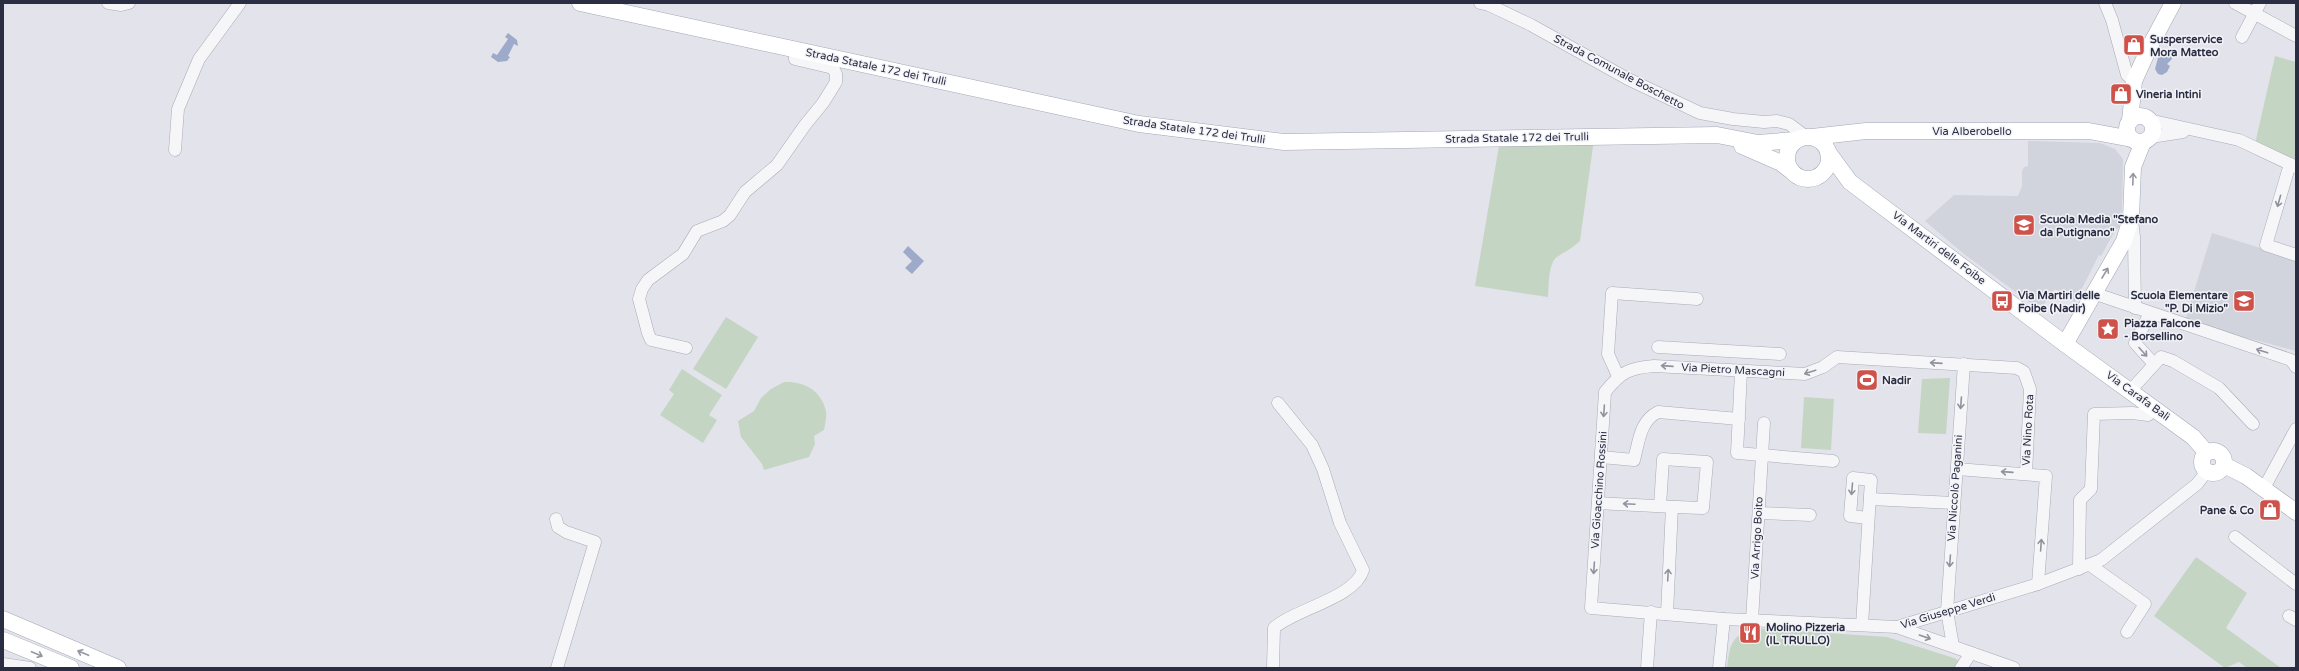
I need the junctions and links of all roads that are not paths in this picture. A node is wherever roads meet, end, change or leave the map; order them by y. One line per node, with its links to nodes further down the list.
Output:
1 (108, 3): 2 (street)
2 (129, 3)
3 (240, 3): 20 (street)
4 (580, 3): 12 (main road, Strada Statale 172 dei Trulli)
5 (1480, 3): 14 (street, Strada Comunale Boschetto)
6 (2105, 3): 13 (street)
7 (2173, 3): 13 (main road)
8 (2235, 3): 9 (street)
9 (2257, 8): 10 (street); 11 (street)
10 (2296, 36)
11 (2242, 37)
12 (795, 50): 18 (main road, Strada Statale 172 dei Trulli); 33 (street)
13 (2134, 87): 15 (main road)
14 (1764, 122): 19 (street); 19 (street, Strada Comunale Boschetto)
15 (2140, 129): 16 (street); 16 (street); 17 (main road, Via Alberobello); 25 (main road, one-way to 15)
16 (2194, 131): 22 (street)
17 (1872, 132): 19 (main road, Via Alberobello); 21 (main road)
18 (1717, 135): 19 (main road, Strada Statale 172 dei Trulli); 19 (main road)
19 (1795, 147): 21 (main road); 23 (main road)
20 (175, 150)
21 (1833, 156): 23 (main road); 24 (main road)
22 (2293, 166): 26 (street, one-way to 26)
23 (1817, 177): 24 (main road)
24 (1850, 182): 31 (main road, Via Martiri delle Foibe)
25 (2132, 218): 27 (main road, one-way to 25); 29 (street)
26 (2296, 255)
27 (2093, 293): 29 (street); 31 (main road)
28 (1697, 299): 42 (street)
29 (2135, 308): 30 (street)
30 (2150, 313): 37 (street, one-way to 37); 38 (street, one-way to 30)
31 (2065, 344): 43 (main road, Via Carafa Balì)
32 (1658, 347): 34 (street)
33 (686, 348)
34 (1689, 349): 35 (street); 39 (street)
35 (1780, 354)
36 (1964, 364): 40 (street, Via Pietro Mascagni); 41 (street, Via Pietro Mascagni, one-way to 41); 55 (street, Via Niccolò Paganini, one-way to 55)
37 (2154, 364): 43 (street); 48 (street)
38 (2296, 367)
39 (1688, 368): 41 (street, Via Pietro Mascagni); 42 (street, Via Pietro Mascagni, one-way to 42)
40 (2017, 368): 57 (street, Via Nino Rota)
41 (1741, 372): 46 (street)
42 (1618, 376): 52 (street, Via Gioacchino Rossini, one-way to 52)
43 (2131, 390): 45 (main road, Via Carafa Balì)
44 (1278, 402): 90 (street)
45 (2156, 409): 50 (main road, Via Carafa Balì); 69 (street)
46 (1739, 420): 51 (street); 52 (street)
47 (1764, 423): 51 (street, Via Arrigo Boito)
48 (2253, 424)
49 (2296, 430): 58 (street)
50 (2206, 452): 54 (main road); 56 (main road)
51 (1762, 456): 53 (street); 64 (street, Via Arrigo Boito)
52 (1601, 457): 60 (street, Via Gioacchino Rossini)
53 (1833, 461)
54 (2224, 465): 56 (main road); 58 (main road)
55 (1957, 469): 57 (street, one-way to 55); 61 (street, Via Niccolò Paganini)
56 (2207, 471): 69 (street, Via Giuseppe Verdi)
57 (2026, 474): 70 (street, one-way to 57)
58 (2264, 488): 63 (main road)
59 (1870, 499): 61 (street); 66 (street); 66 (street, one-way to 66)
60 (1598, 503): 62 (street, one-way to 60); 72 (street, Via Gioacchino Rossini, one-way to 72)
61 (1954, 504): 73 (street, Via Niccolò Paganini, one-way to 73)
62 (1666, 506): 62 (street); 75 (street, one-way to 62)
63 (2296, 512)
64 (1759, 513): 65 (street); 78 (street, Via Arrigo Boito)
65 (1810, 515)
66 (1868, 518): 79 (street)
67 (556, 519): 89 (street)
68 (2235, 537): 71 (street)
69 (2084, 567): 70 (street, Via Giuseppe Verdi); 81 (street)
70 (2038, 584): 73 (street, Via Giuseppe Verdi)
71 (2296, 584)
72 (1591, 608): 74 (street, Via Giuseppe Verdi)
73 (1947, 611): 80 (street, Via Giuseppe Verdi); 83 (street, Via Niccolò Paganini)
74 (1651, 612): 75 (street, Via Giuseppe Verdi); 91 (street)
75 (1667, 614): 77 (street, Via Giuseppe Verdi)
76 (3, 619): 88 (main road, one-way to 76)
77 (1724, 619): 78 (street, Via Giuseppe Verdi); 92 (street)
78 (1752, 620): 79 (street, Via Giuseppe Verdi)
79 (1862, 625): 80 (street, Via Giuseppe Verdi)
80 (1896, 627): 83 (street, one-way to 83)
81 (2127, 632)
82 (3, 640): 87 (main road, one-way to 87)
83 (1953, 646): 84 (street)
84 (1971, 653): 93 (street); 94 (street)
85 (3, 664): 86 (street)
86 (30, 668)
87 (71, 668)
88 (118, 668)
89 (557, 668)
90 (1273, 668)
91 (1647, 668)
92 (1719, 668)
93 (1961, 668)
94 (2014, 668)

